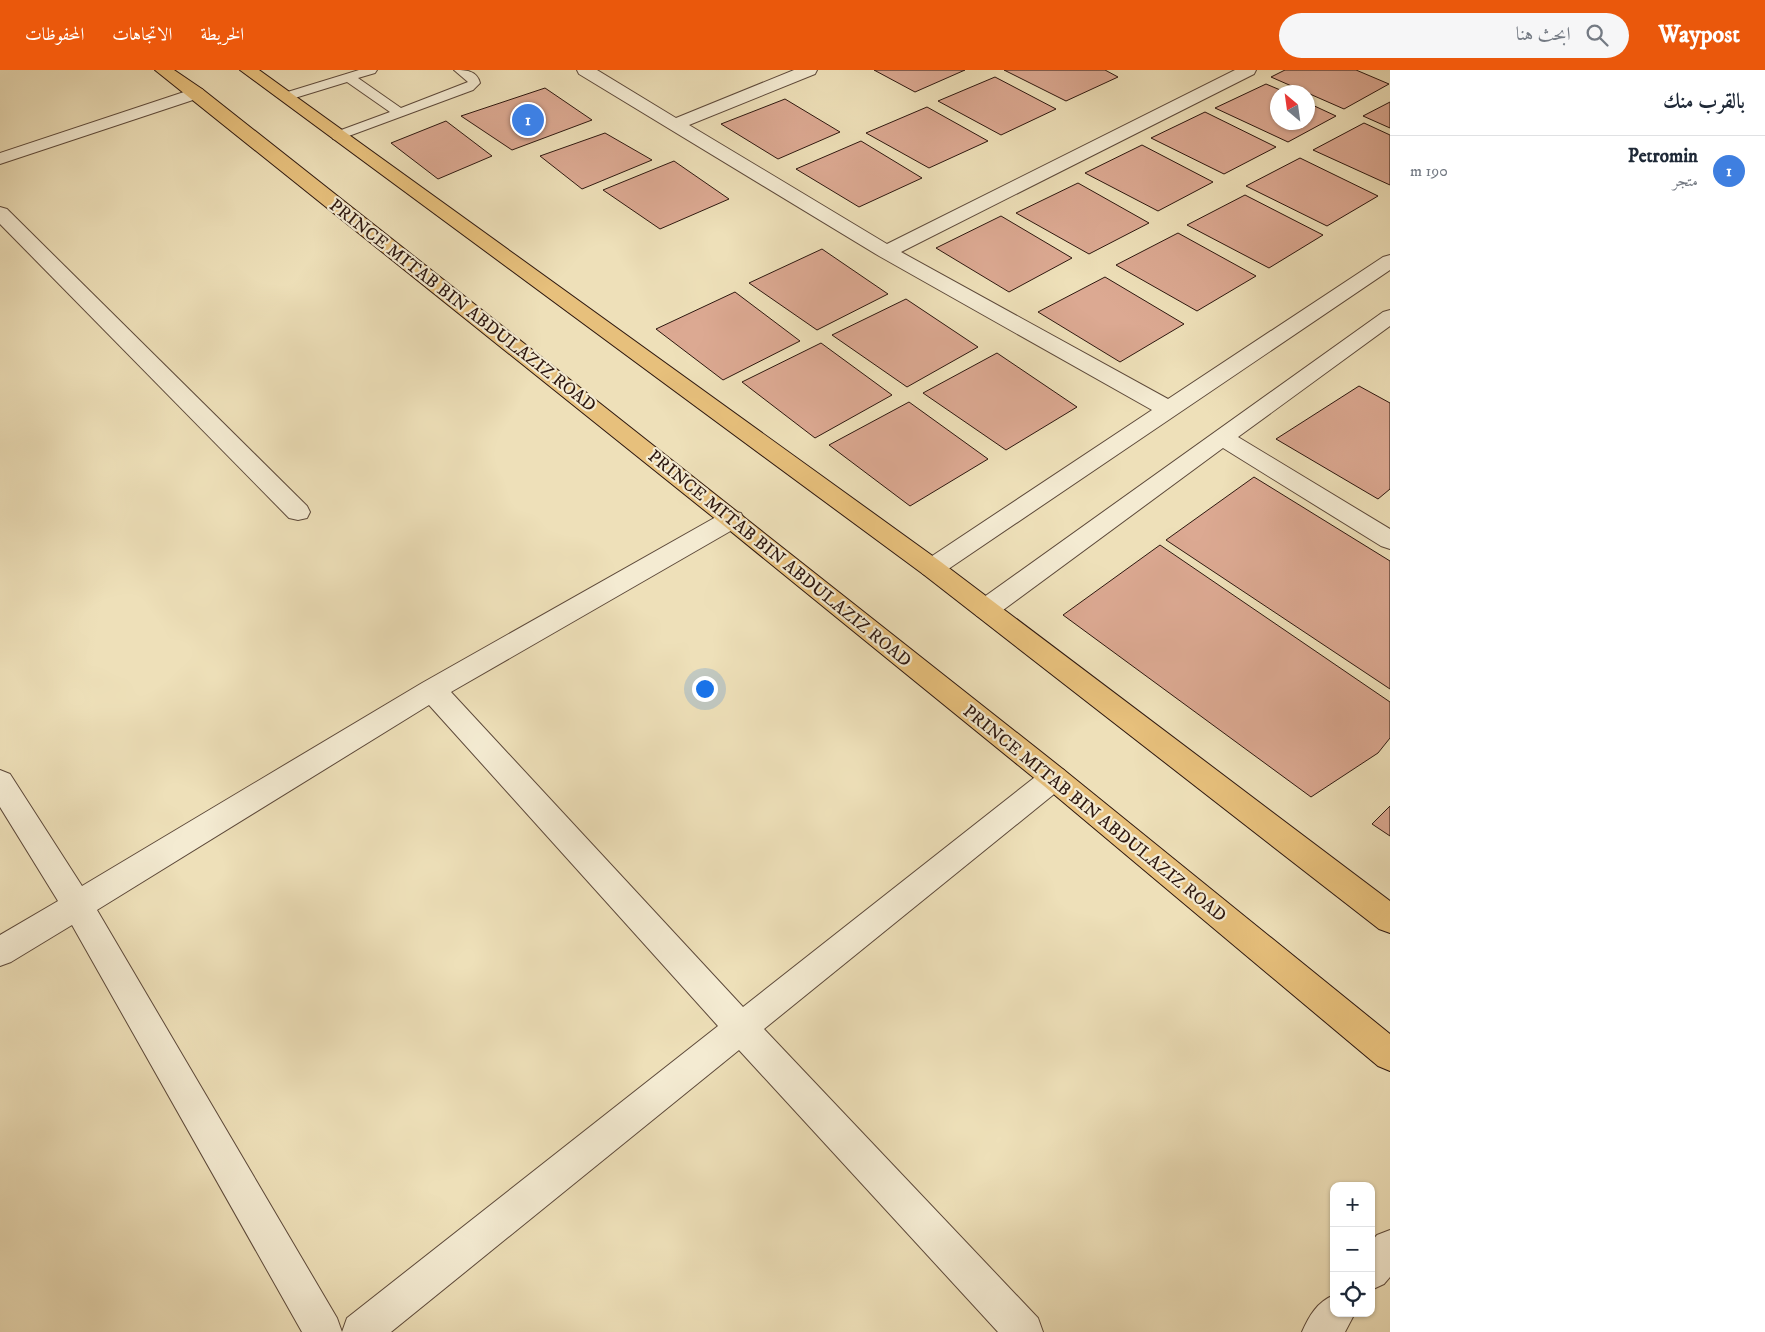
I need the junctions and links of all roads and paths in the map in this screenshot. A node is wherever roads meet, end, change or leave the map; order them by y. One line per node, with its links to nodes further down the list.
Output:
1 (163, 70): 9 (main road, PRINCE MITAB BIN ABDULAZIZ ROAD)
2 (248, 70): 10 (main road)
3 (372, 70): 8 (lane)
4 (460, 70): 11 (lane)
5 (585, 70): 12 (street)
6 (809, 70): 12 (street)
7 (1248, 70): 16 (street)
8 (348, 77): 10 (lane); 11 (lane)
9 (196, 93): 14 (street); 22 (main road, PRINCE MITAB BIN ABDULAZIZ ROAD)
10 (285, 97): 13 (main road)
11 (400, 113): 13 (lane)
12 (676, 124): 16 (street)
13 (338, 136): 24 (main road)
14 (0, 159)
15 (0, 213): 21 (street)
16 (886, 252): 19 (street)
17 (1390, 261): 19 (street)
18 (1390, 316): 20 (street)
19 (1168, 409): 24 (street)
20 (1223, 438): 23 (street); 25 (street)
21 (298, 512)
22 (732, 519): 26 (street); 27 (main road, PRINCE MITAB BIN ABDULAZIZ ROAD)
23 (1390, 540)
24 (932, 568): 25 (main road)
25 (986, 610): 30 (main road)
26 (432, 690): 29 (street); 32 (street)
27 (1054, 778): 32 (street); 33 (main road, PRINCE MITAB BIN ABDULAZIZ ROAD)
28 (0, 782): 29 (street)
29 (78, 906): 31 (street); 37 (street)
30 (1390, 919)
31 (0, 952)
32 (740, 1027): 38 (street); 39 (street)
33 (1390, 1055)
34 (1390, 1248): 35 (street)
35 (1375, 1266)
36 (1333, 1317): 40 (street)
37 (323, 1332)
38 (360, 1332)
39 (1024, 1332)
40 (1321, 1332)

